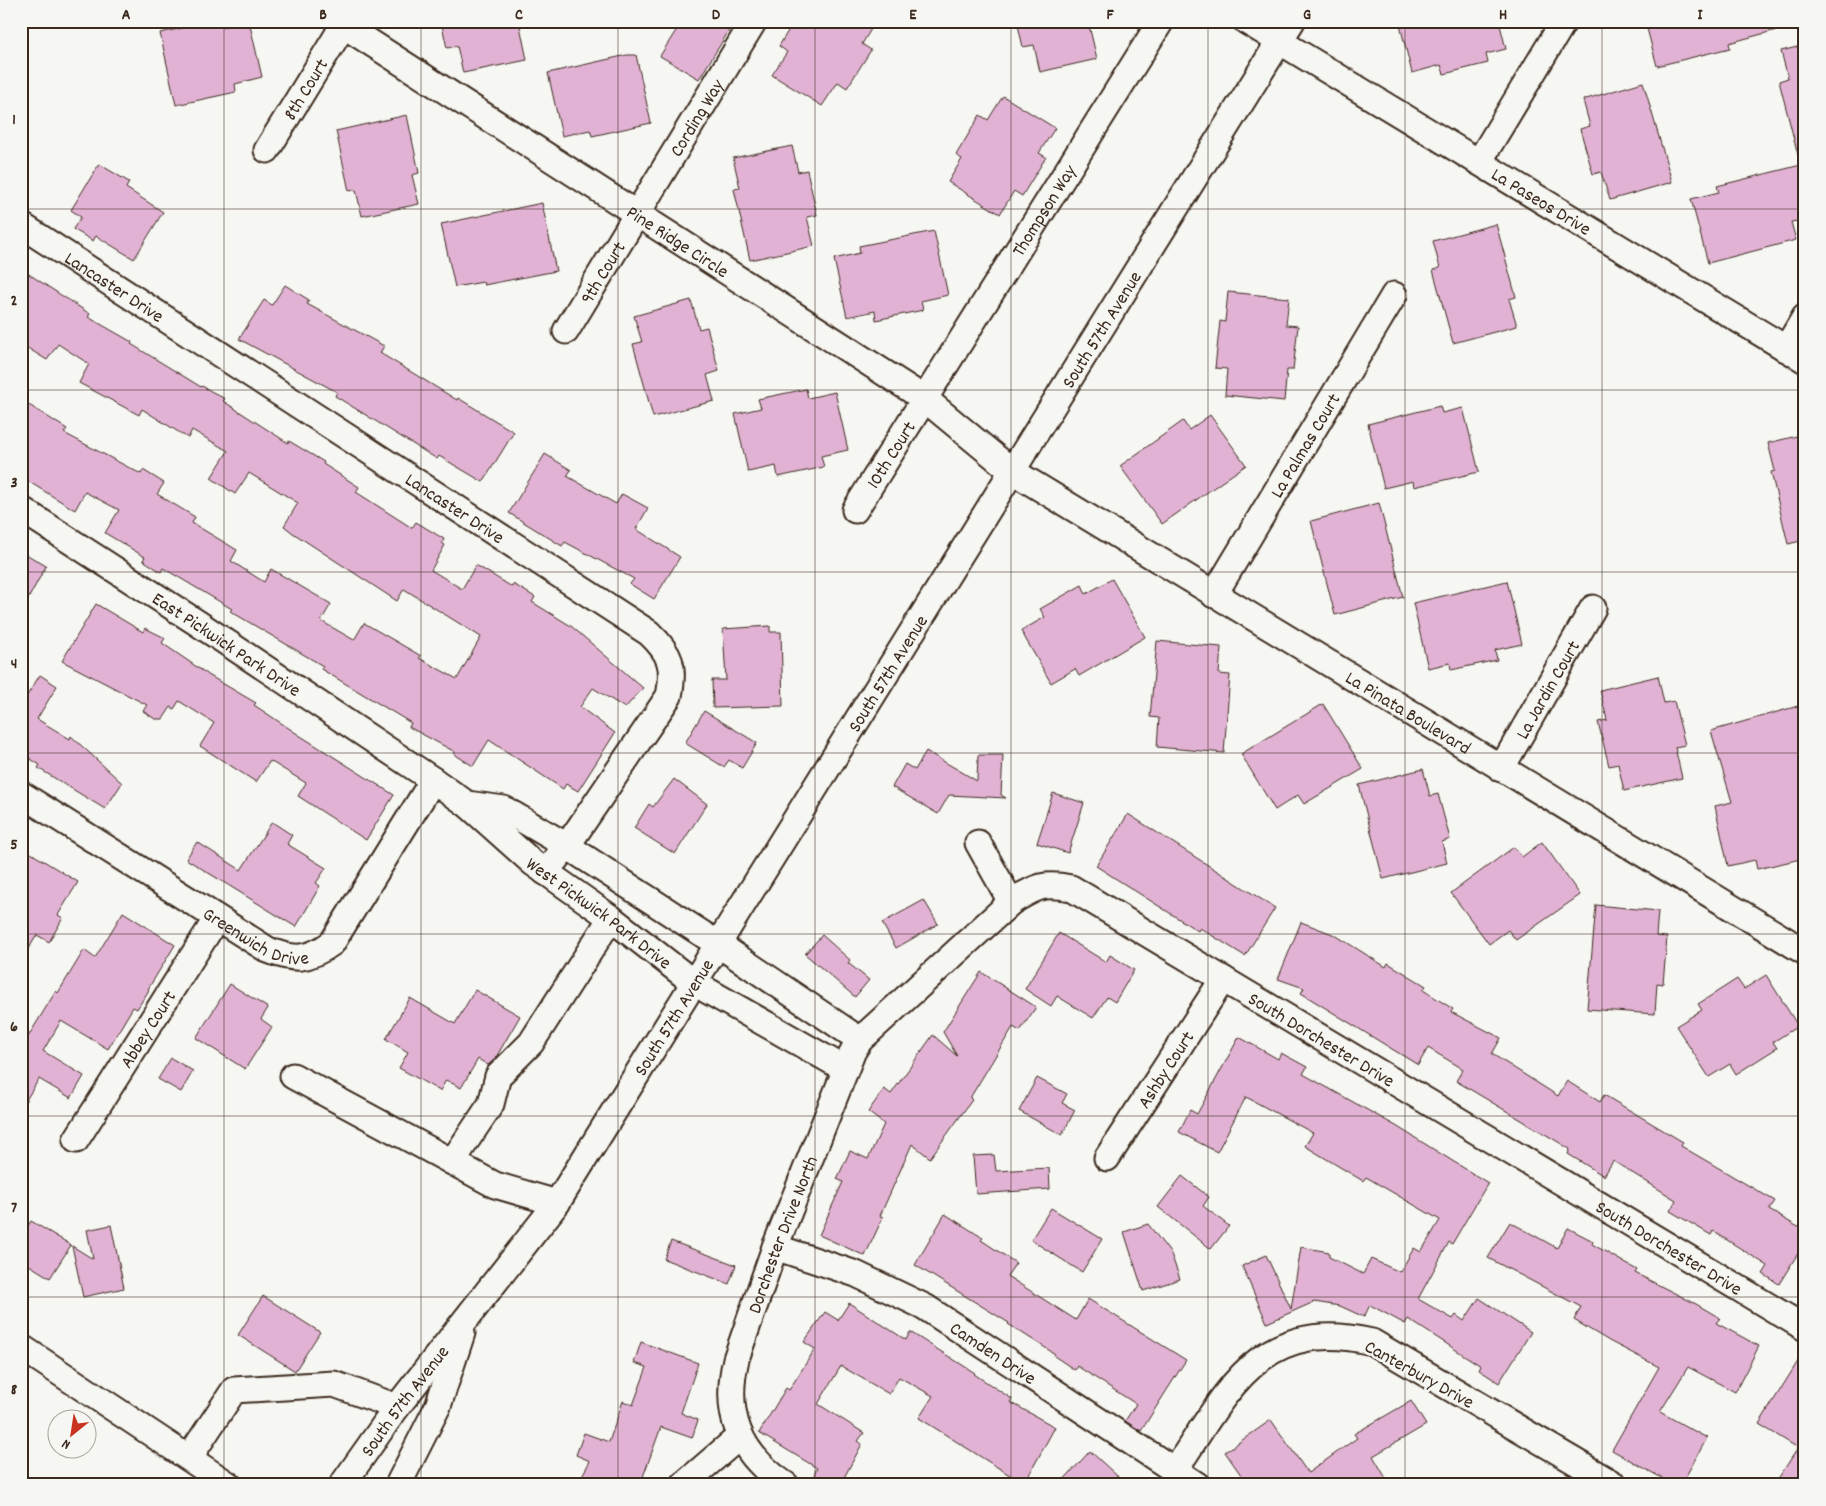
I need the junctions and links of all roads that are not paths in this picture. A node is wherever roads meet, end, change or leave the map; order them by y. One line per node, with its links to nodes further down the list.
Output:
1 (754, 21): 9 (street, Cording Way)
2 (1161, 21): 15 (street, Thompson Way)
3 (1246, 21): 6 (street)
4 (1564, 21): 8 (street)
5 (342, 23): 7 (street, 8th Court); 9 (street, Pine Ridge Circle)
6 (1285, 31): 8 (street, La Paseos Drive); 16 (street, South 57th Avenue)
7 (267, 150)
8 (1479, 162): 14 (street, La Paseos Drive)
9 (637, 214): 13 (street, 9th Court); 15 (street, Pine Ridge Circle)
10 (21, 225): 26 (street, Lancaster Drive)
11 (1394, 295): 19 (street, La Palmas Court)
12 (1805, 318): 14 (street)
13 (566, 332)
14 (1795, 354)
15 (925, 399): 16 (street, Pine Ridge Circle); 18 (street, 10th Court)
16 (1012, 471): 19 (street, La Pinata Boulevard); 31 (street, South 57th Avenue)
17 (21, 509): 22 (street, East Pickwick Park Drive)
18 (855, 510)
19 (1214, 595): 21 (street, La Pinata Boulevard)
20 (1593, 608): 21 (street, La Jardin Court)
21 (1501, 769): 32 (street, La Pinata Boulevard)
22 (433, 780): 24 (street, West Pickwick Park Drive); 29 (street, Greenwich Drive)
23 (22, 797): 29 (street, Greenwich Drive)
24 (467, 804): 26 (street, West Pickwick Park Drive); 27 (street, West Pickwick Park Drive)
25 (978, 844): 28 (street)
26 (567, 846): 27 (street, Lancaster Drive); 31 (street, West Pickwick Park Drive)
27 (545, 872): 30 (street, West Pickwick Park Drive)
28 (1011, 902): 33 (street, South Dorchester Drive); 35 (street, South Dorchester Drive)
29 (217, 918): 38 (street, Abbey Court)
30 (612, 918): 34 (street, West Pickwick Park Drive); 40 (street)
31 (718, 944): 34 (street, South 57th Avenue); 35 (street, West Pickwick Park Drive)
32 (1805, 952)
33 (1223, 979): 39 (street, Ashby Court); 44 (street, South Dorchester Drive)
34 (694, 983): 36 (street, West Pickwick Park Drive); 41 (street, South 57th Avenue)
35 (860, 1040): 36 (street, Dorchester Drive North)
36 (845, 1069): 42 (street, Dorchester Drive North)
37 (293, 1076): 40 (street)
38 (76, 1140)
39 (1107, 1158)
40 (452, 1162): 41 (street)
41 (557, 1203): 43 (street, South 57th Avenue)
42 (775, 1247): 47 (street, Dorchester Drive North); 49 (street, Camden Drive)
43 (468, 1317): 46 (street, South 57th Avenue); 52 (street, South 57th Avenue)
44 (1805, 1328)
45 (21, 1346): 48 (street)
46 (397, 1407): 48 (street); 51 (street, South 57th Avenue)
47 (740, 1436): 53 (street); 54 (street, Dorchester Drive North)
48 (189, 1458): 50 (street)
49 (1175, 1470): 55 (street, Camden Drive); 56 (street, Canterbury Drive)
50 (229, 1485)
51 (342, 1485)
52 (398, 1485)
53 (683, 1485)
54 (786, 1485)
55 (1197, 1485)
56 (1616, 1485)

